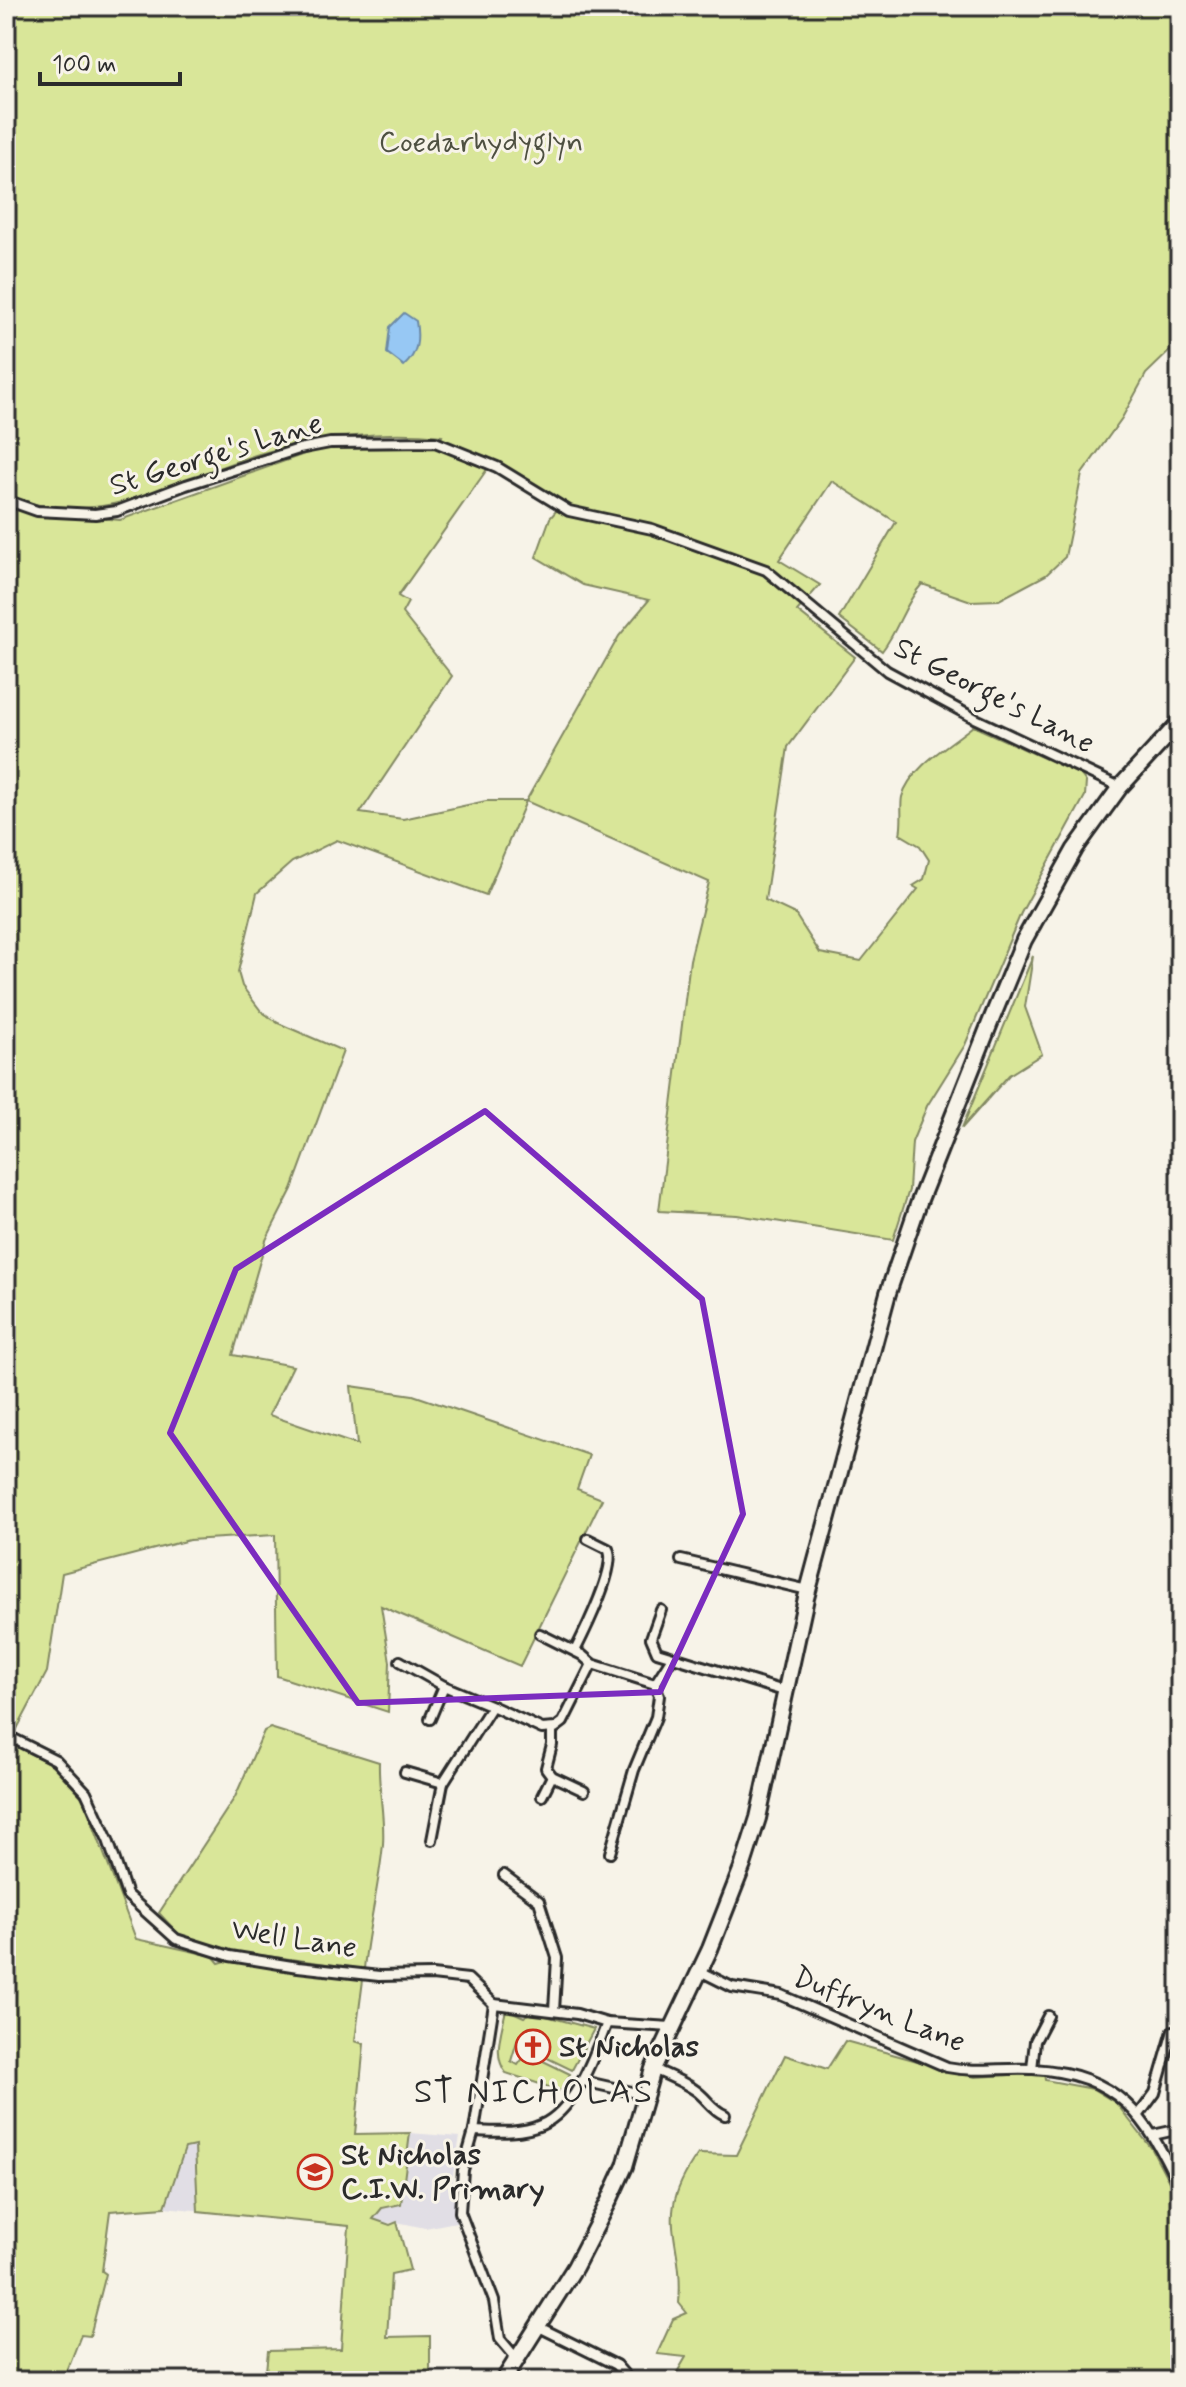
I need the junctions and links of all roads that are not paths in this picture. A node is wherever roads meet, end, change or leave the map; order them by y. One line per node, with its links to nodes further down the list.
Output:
1 (6, 500): 3 (street, St George's Lane)
2 (1180, 722): 3 (main road)
3 (1120, 787): 6 (main road)
4 (588, 1539): 9 (street)
5 (681, 1560): 6 (street)
6 (808, 1590): 15 (main road)
7 (661, 1610): 10 (street)
8 (540, 1634): 9 (street)
9 (575, 1651): 12 (street)
10 (671, 1659): 13 (street); 15 (street)
11 (400, 1661): 14 (street)
12 (592, 1664): 13 (street); 18 (street)
13 (655, 1684): 26 (street)
14 (444, 1686): 16 (street); 17 (street)
15 (784, 1691): 28 (main road)
16 (492, 1706): 18 (street); 22 (street)
17 (430, 1719)
18 (552, 1729): 21 (street)
19 (6, 1735): 29 (street, Well Lane)
20 (405, 1772): 22 (street)
21 (552, 1776): 23 (street); 24 (street)
22 (443, 1783): 25 (street)
23 (584, 1791)
24 (542, 1796)
25 (432, 1840)
26 (610, 1853)
27 (504, 1875): 30 (street)
28 (700, 1971): 33 (main road); 36 (street, Duffryn Lane)
29 (494, 2004): 30 (street); 42 (street)
30 (554, 2011): 32 (street)
31 (1048, 2016): 36 (street)
32 (607, 2023): 33 (street); 37 (street)
33 (671, 2027): 35 (main road)
34 (1173, 2031): 40 (street)
35 (653, 2069): 38 (main road); 39 (street)
36 (1032, 2069): 40 (street, Duffryn Lane)
37 (583, 2081): 38 (street); 42 (street)
38 (645, 2095): 45 (main road)
39 (725, 2115)
40 (1138, 2116): 43 (street, Duffryn Lane)
41 (1180, 2129): 43 (street)
42 (474, 2131): 46 (street)
43 (1153, 2135): 44 (street, Duffryn Lane)
44 (1180, 2188)
45 (537, 2326): 46 (main road); 48 (street)
46 (517, 2359): 47 (main road)
47 (503, 2381)
48 (630, 2381)

